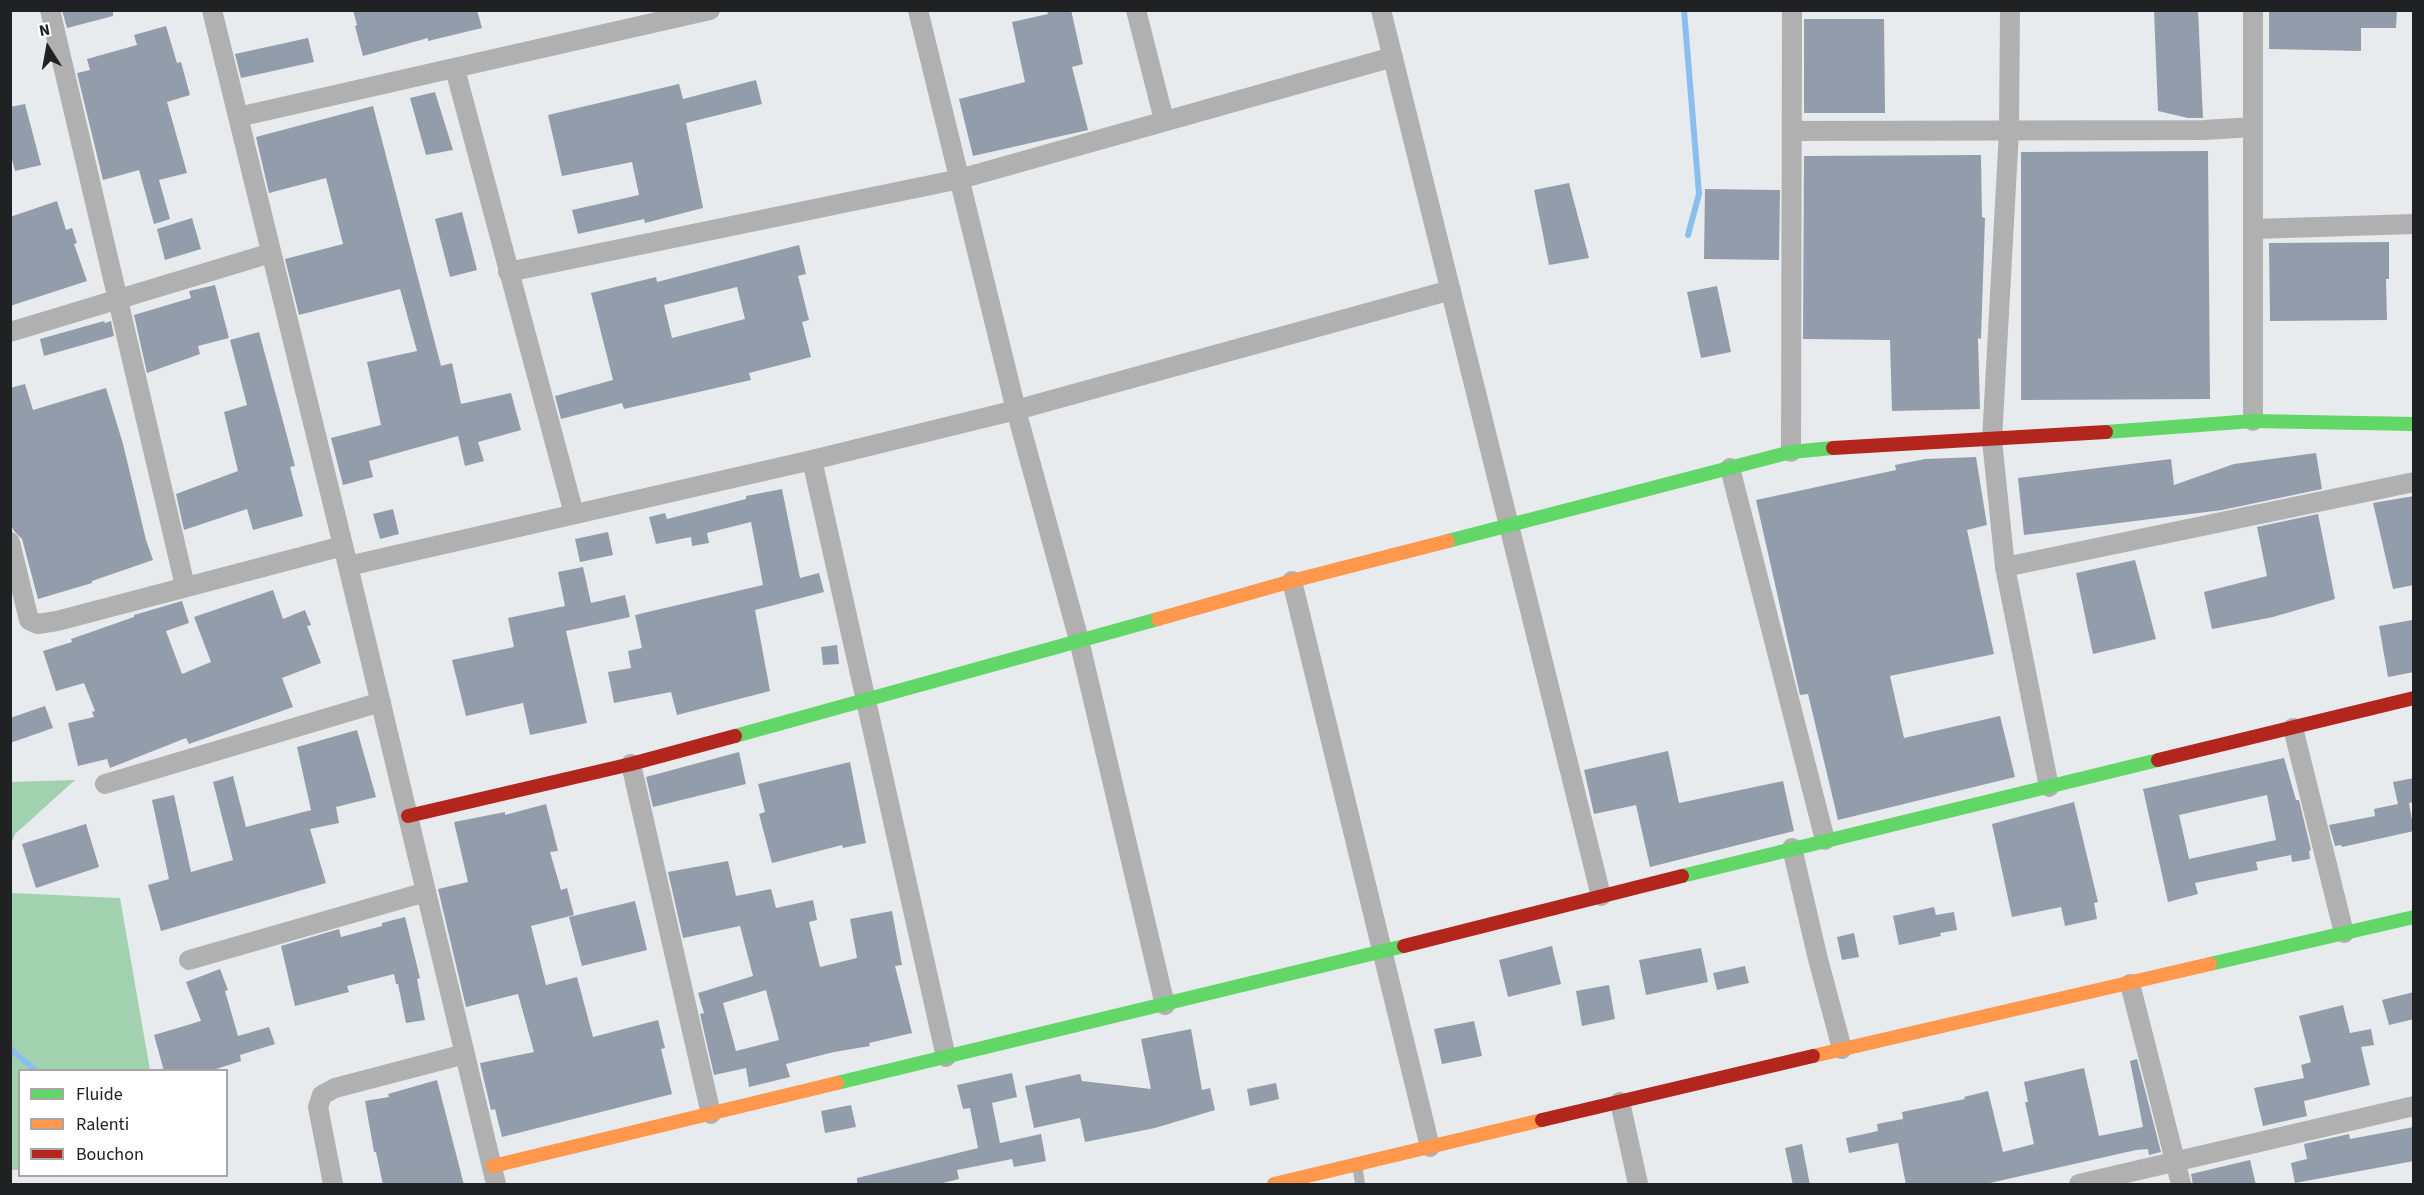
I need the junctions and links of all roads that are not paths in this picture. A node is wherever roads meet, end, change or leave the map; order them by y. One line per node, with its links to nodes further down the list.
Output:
1 (50, 10): 23 (street)
2 (212, 10): 12 (street)
3 (710, 10): 11 (street)
4 (918, 10): 17 (street)
5 (1136, 10): 13 (street)
6 (1381, 10): 10 (street)
7 (1792, 10): 15 (street)
8 (2010, 10): 16 (street)
9 (2253, 10): 14 (street)
10 (1392, 57): 13 (street); 22 (street)
11 (455, 69): 12 (street); 21 (street)
12 (238, 117): 20 (street)
13 (1164, 120): 17 (street)
14 (2253, 127): 16 (street); 19 (street)
15 (1792, 131): 16 (street); 29 (street)
16 (2009, 131): 28 (street)
17 (960, 179): 21 (street); 25 (street)
18 (2414, 224): 19 (street)
19 (2253, 229): 26 (street)
20 (271, 253): 23 (street); 36 (street)
21 (508, 272): 33 (street)
22 (1450, 290): 25 (street); 34 (street)
23 (118, 300): 24 (street); 40 (street)
24 (10, 332)
25 (1016, 410): 30 (street); 41 (street)
26 (2253, 421): 27 (street); 28 (street)
27 (2414, 424)
28 (1992, 440): 29 (street); 38 (street)
29 (1791, 452): 31 (street)
30 (812, 460): 33 (street); 43 (street)
31 (1730, 468): 34 (street); 50 (street)
32 (2414, 482): 38 (street)
33 (574, 514): 37 (street)
34 (1509, 524): 39 (street); 53 (street)
35 (10, 542): 40 (street)
36 (343, 546): 37 (street); 40 (street)
37 (348, 566): 44 (street)
38 (2005, 567): 48 (street)
39 (1292, 581): 41 (street); 56 (street)
40 (185, 586)
41 (1079, 640): 43 (street); 59 (street)
42 (2414, 698): 45 (street)
43 (868, 701): 46 (street); 62 (street)
44 (381, 702): 47 (street); 49 (street)
45 (2293, 728): 48 (street); 55 (street)
46 (631, 764): 49 (street); 65 (street)
47 (105, 784)
48 (2049, 787): 50 (street)
49 (408, 816): 52 (street)
50 (1825, 840): 51 (street)
51 (1792, 848): 53 (street); 60 (street)
52 (426, 892): 57 (street); 61 (street)
53 (1601, 896): 56 (street)
54 (2414, 917): 55 (street)
55 (2344, 933): 58 (street)
56 (1381, 952): 59 (street); 66 (street)
57 (189, 960)
58 (2130, 984): 60 (street); 67 (street)
59 (1165, 1005): 62 (street)
60 (1842, 1049): 63 (street)
61 (465, 1054): 69 (street); 70 (street)
62 (946, 1057): 65 (street)
63 (1620, 1102): 66 (street); 73 (street)
64 (2414, 1106): 67 (street)
65 (711, 1114): 69 (street)
66 (1430, 1147): 68 (street)
67 (2175, 1162): 74 (street); 75 (street)
68 (1357, 1164): 71 (street); 72 (lane)
69 (494, 1175)
70 (333, 1185)
71 (1274, 1185)
72 (1360, 1185)
73 (1638, 1185)
74 (2079, 1185)
75 (2181, 1185)

